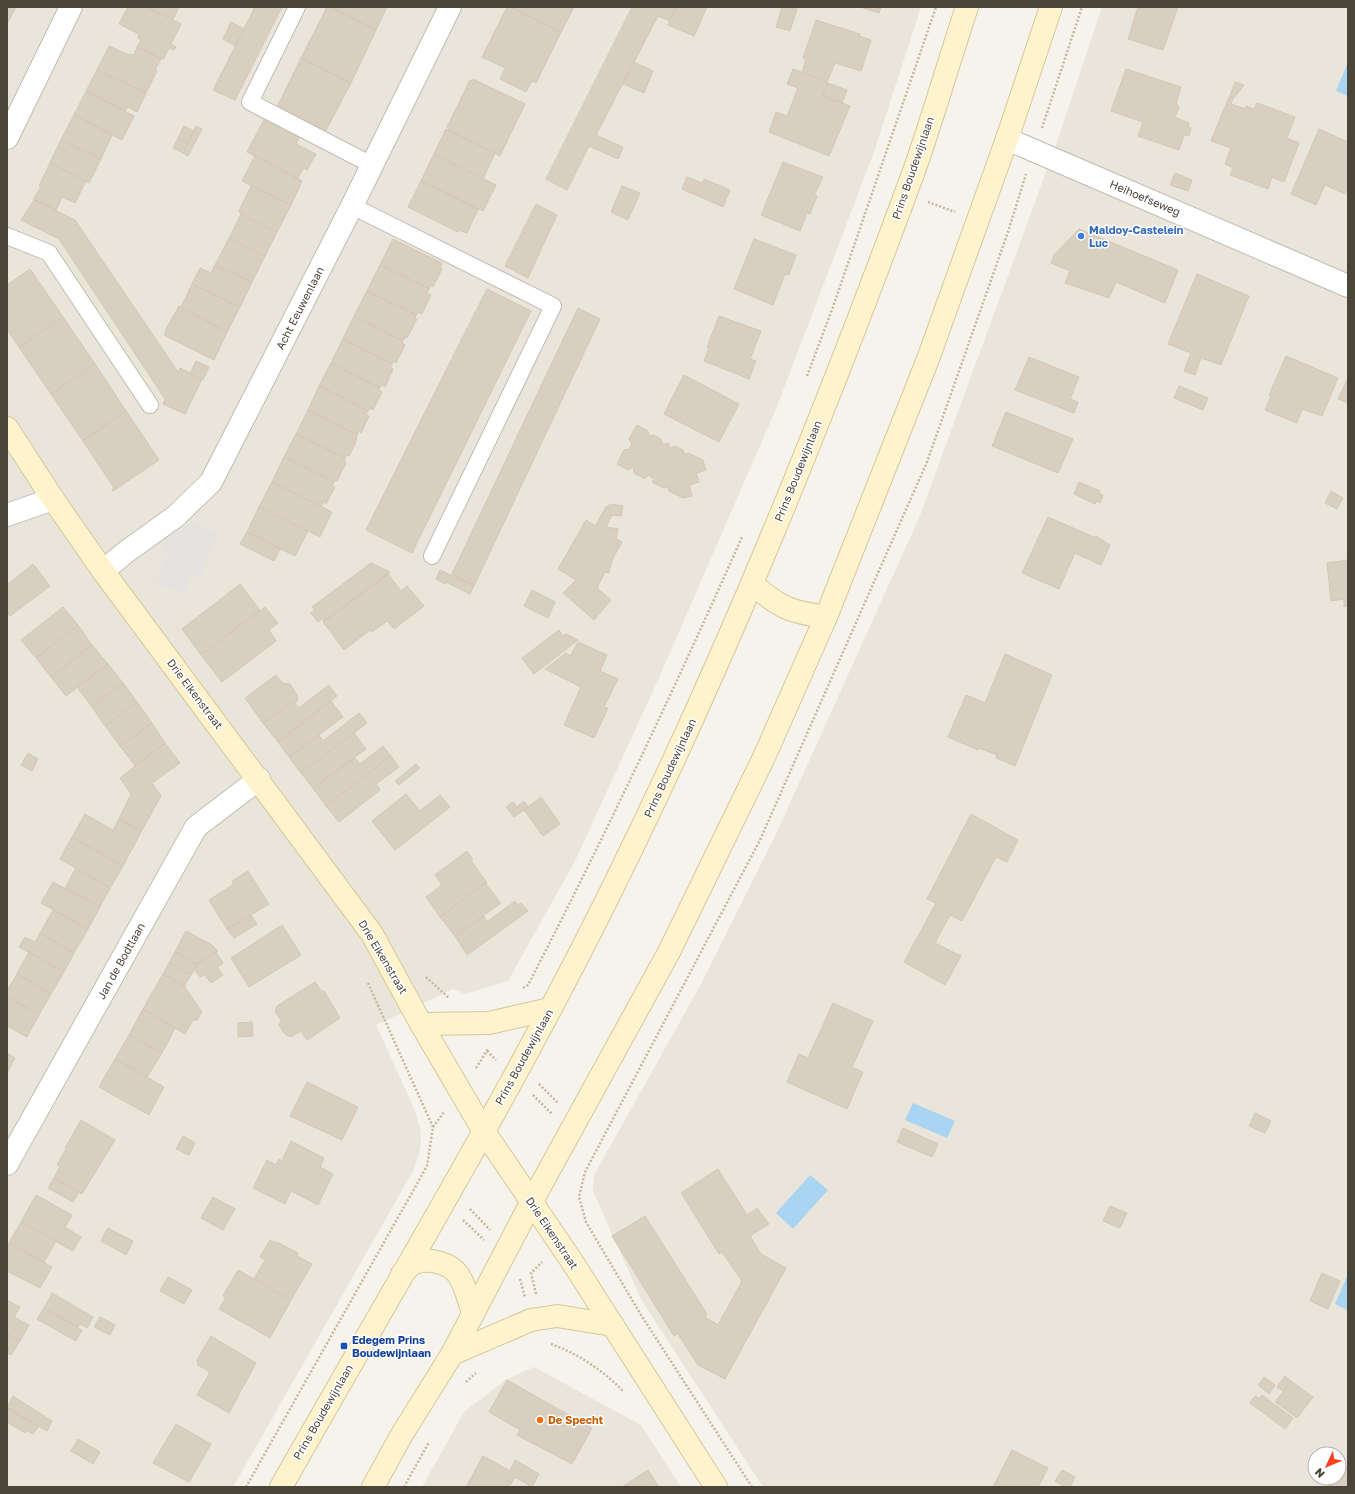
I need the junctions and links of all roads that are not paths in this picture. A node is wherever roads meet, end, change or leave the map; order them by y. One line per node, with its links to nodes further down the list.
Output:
1 (70, 7): 6 (street)
2 (297, 7): 8 (lane)
3 (450, 7): 8 (street, Acht Eeuwenlaan)
4 (968, 7): 18 (main road, Prins Boudewijnlaan)
5 (1051, 7): 7 (main road)
6 (7, 138)
7 (1007, 139): 11 (street, Heihoefseweg); 19 (main road)
8 (372, 165): 9 (street, Acht Eeuwenlaan)
9 (352, 206): 16 (lane); 17 (street, Acht Eeuwenlaan)
10 (7, 236): 12 (lane)
11 (1348, 286)
12 (150, 405)
13 (7, 428): 14 (main road, Drie Eikenstraat)
14 (53, 499): 15 (street); 17 (main road, Drie Eikenstraat)
15 (7, 515)
16 (432, 556)
17 (103, 571): 20 (main road, Drie Eikenstraat)
18 (753, 584): 19 (main road); 21 (main road, Prins Boudewijnlaan)
19 (826, 618): 25 (main road)
20 (259, 779): 22 (main road, Drie Eikenstraat); 24 (street, Jan de Bodtlaan)
21 (550, 1009): 22 (main road); 23 (main road, Prins Boudewijnlaan)
22 (421, 1024): 23 (main road, Drie Eikenstraat)
23 (483, 1130): 25 (main road, Drie Eikenstraat); 26 (main road, Prins Boudewijnlaan)
24 (7, 1164)
25 (531, 1203): 27 (main road); 28 (main road, Drie Eikenstraat)
26 (402, 1274): 27 (main road); 30 (main road, Prins Boudewijnlaan)
27 (473, 1314): 29 (main road)
28 (613, 1325): 29 (main road); 32 (main road, Drie Eikenstraat)
29 (452, 1354): 31 (main road)
30 (281, 1487)
31 (373, 1487)
32 (716, 1487)

